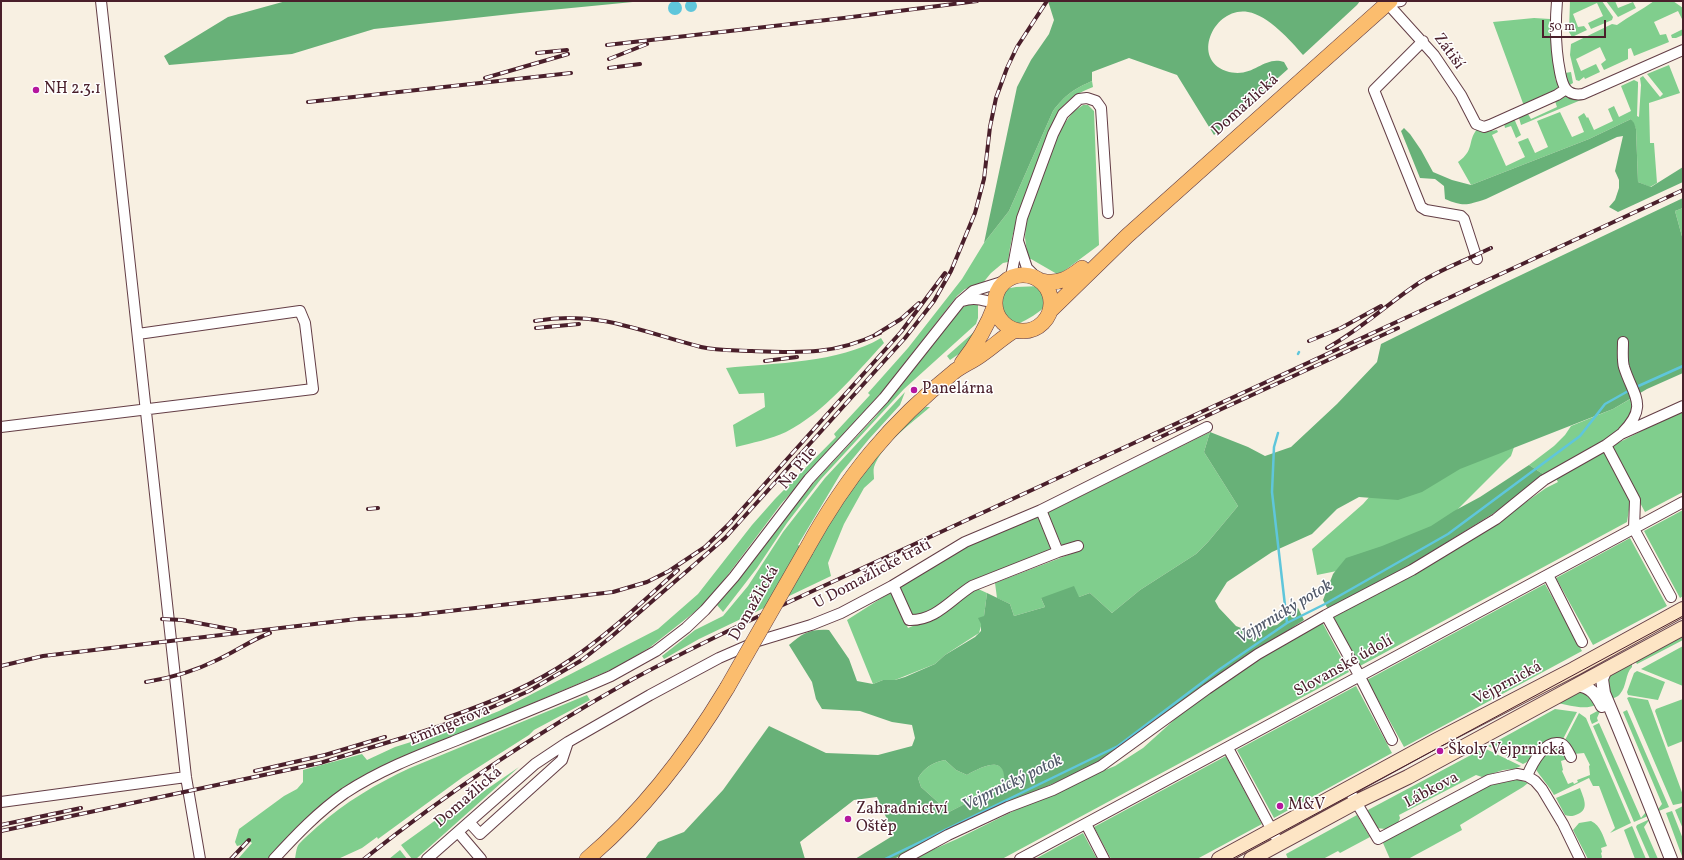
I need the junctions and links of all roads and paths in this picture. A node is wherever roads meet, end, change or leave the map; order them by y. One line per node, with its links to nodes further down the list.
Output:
1 (101, 1): 17 (street)
2 (1557, 1): 6 (street)
3 (1393, 2): 4 (street, Zátiší); 8 (main road, Domažlická)
4 (1423, 41): 6 (street, Zátiší); 10 (street)
5 (1683, 50): 6 (street)
6 (1566, 89)
7 (1108, 213): 9 (street)
8 (1127, 236): 12 (main road, Domažlická); 15 (main road, Domažlická)
9 (1018, 240): 11 (street); 12 (street)
10 (1476, 259)
11 (1008, 279): 12 (main road, Domažlická); 13 (street, Na Pile); 14 (main road, Domažlická)
12 (1039, 279): 15 (main road)
13 (960, 302): 14 (street); 38 (street, Na Pile)
14 (995, 304): 16 (main road); 19 (main road, Domažlická)
15 (1051, 310): 16 (main road, Domažlická)
16 (1015, 330): 19 (main road, Domažlická)
17 (138, 334): 21 (street); 21 (street)
18 (1623, 342): 24 (street)
19 (957, 370): 64 (main road, Domažlická, bridge)
20 (1683, 406): 24 (street)
21 (146, 410): 22 (street); 49 (street)
22 (1, 427)
23 (1207, 428): 27 (street, U Domažlické trati)
24 (1621, 434): 25 (street)
25 (1606, 445): 28 (street); 35 (street)
26 (1683, 502): 28 (street, Slovanské údolí)
27 (1041, 510): 30 (street); 32 (street, U Domažlické trati)
28 (1634, 529): 31 (street, Slovanské údolí); 33 (street)
29 (1078, 546): 30 (street)
30 (1058, 552): 32 (street)
31 (1548, 575): 37 (street); 41 (street, Slovanské údolí)
32 (892, 586): 44 (street, U Domažlické trati)
33 (1671, 597)
34 (1683, 610): 39 (main road, Vejprnická)
35 (1326, 615): 41 (street); 59 (street)
36 (1683, 628): 40 (main road)
37 (1582, 642)
38 (656, 651): 61 (street, Emingerova)
39 (1574, 669): 42 (street); 50 (main road, Vejprnická)
40 (1606, 669): 42 (main road); 53 (street)
41 (1359, 675): 43 (street); 45 (street, Slovanské údolí)
42 (1581, 684): 52 (main road); 53 (street)
43 (1392, 740)
44 (568, 742): 47 (street, U Domažlické trati); 54 (street)
45 (1228, 748): 55 (street, Slovanské údolí); 56 (street)
46 (1571, 757): 48 (street)
47 (535, 764): 54 (street, Domažlická)
48 (1527, 776): 52 (street, Lábkova); 69 (street)
49 (186, 777): 51 (street); 60 (street)
50 (1349, 790): 52 (street); 56 (main road, Vejprnická)
51 (1, 802)
52 (1356, 802): 58 (main road)
53 (1649, 807): 70 (street)
54 (469, 822): 57 (street, Domažlická)
55 (1086, 824): 65 (street, Slovanské údolí); 66 (street)
56 (1272, 830): 58 (street); 67 (main road, Vejprnická)
57 (458, 832): 62 (street, Domažlická); 63 (street)
58 (1279, 844): 68 (main road)
59 (906, 858)
60 (200, 859)
61 (274, 859)
62 (427, 859)
63 (481, 859)
64 (587, 859)
65 (1020, 859)
66 (1104, 859)
67 (1219, 859)
68 (1251, 859)
69 (1580, 859)
70 (1671, 859)

